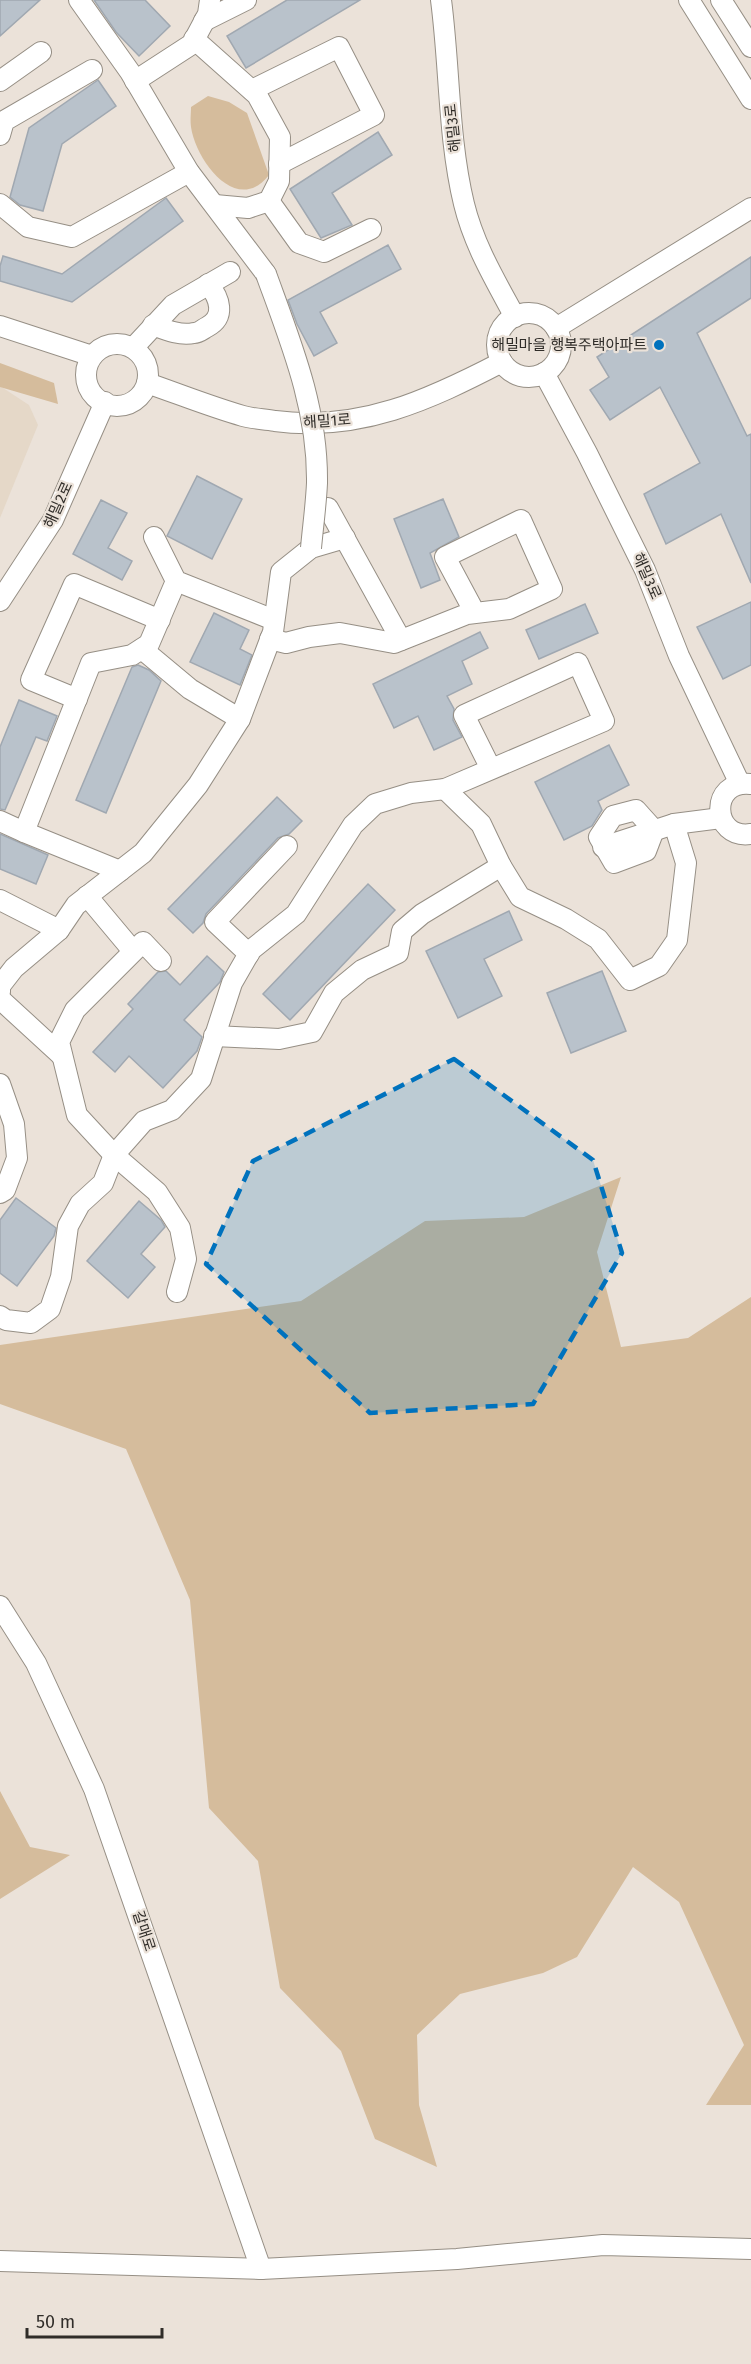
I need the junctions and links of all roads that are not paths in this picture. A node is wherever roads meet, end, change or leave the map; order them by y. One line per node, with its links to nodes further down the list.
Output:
1 (79, 0): 13 (street)
2 (210, 0): 7 (street)
3 (246, 0): 7 (street)
4 (441, 0): 26 (street, 해밀3로)
5 (689, 0): 15 (street)
6 (721, 0): 9 (street)
7 (204, 21): 8 (street)
8 (194, 39): 13 (street); 14 (street)
9 (751, 47)
10 (41, 52): 12 (street)
11 (92, 70): 16 (street)
12 (0, 81)
13 (135, 81): 18 (street)
14 (252, 90): 17 (street); 17 (street)
15 (751, 99)
16 (0, 135)
17 (279, 164): 19 (street)
18 (189, 172): 20 (street); 21 (street)
19 (269, 201): 21 (street); 23 (street)
20 (0, 204)
21 (215, 205): 39 (street, bridge)
22 (751, 208): 29 (street)
23 (371, 230)
24 (230, 272): 25 (street)
25 (208, 284): 27 (street); 27 (street)
26 (515, 317): 29 (street); 32 (street)
27 (153, 325): 30 (street)
28 (0, 326): 31 (street)
29 (556, 328): 33 (street)
30 (133, 348): 31 (street); 34 (street)
31 (92, 356): 35 (street)
32 (502, 362): 33 (street); 34 (street, 해밀1로)
33 (544, 373): 50 (street, 해밀3로)
34 (147, 383): 35 (street)
35 (105, 402): 41 (street, 해밀2로)
36 (328, 507): 38 (street)
37 (154, 537): 40 (street)
38 (345, 538): 39 (street); 45 (street)
39 (311, 548): 44 (street)
40 (176, 581): 43 (street); 44 (street)
41 (0, 601)
42 (475, 613): 42 (street); 45 (street)
43 (160, 620): 46 (street); 47 (street)
44 (272, 629): 45 (street); 48 (street)
45 (401, 640)
46 (142, 649): 47 (street); 48 (street)
47 (77, 699): 55 (street)
48 (240, 719): 60 (street)
49 (491, 770): 49 (street); 51 (street)
50 (746, 784): 52 (street)
51 (445, 789): 59 (street); 65 (street)
52 (721, 818): 54 (street); 56 (street)
53 (0, 822): 55 (street)
54 (674, 824): 58 (street); 59 (street)
55 (24, 832): 60 (street)
56 (751, 834)
57 (287, 846): 65 (street)
58 (603, 847)
59 (501, 866): 69 (street)
60 (120, 871): 61 (street)
61 (87, 896): 63 (street); 64 (street)
62 (0, 900): 63 (street)
63 (59, 930): 67 (street)
64 (133, 951): 66 (street); 70 (street)
65 (249, 954): 69 (street)
66 (161, 961)
67 (0, 992)
68 (0, 999): 70 (street)
69 (214, 1036): 72 (street)
70 (63, 1056): 72 (street)
71 (0, 1084): 73 (street)
72 (114, 1155): 74 (street); 75 (street)
73 (0, 1193)
74 (177, 1292)
75 (0, 1317)
76 (0, 1606): 79 (street, 갈매로)
77 (751, 2249): 79 (street)
78 (0, 2261): 79 (street)
79 (261, 2269)

